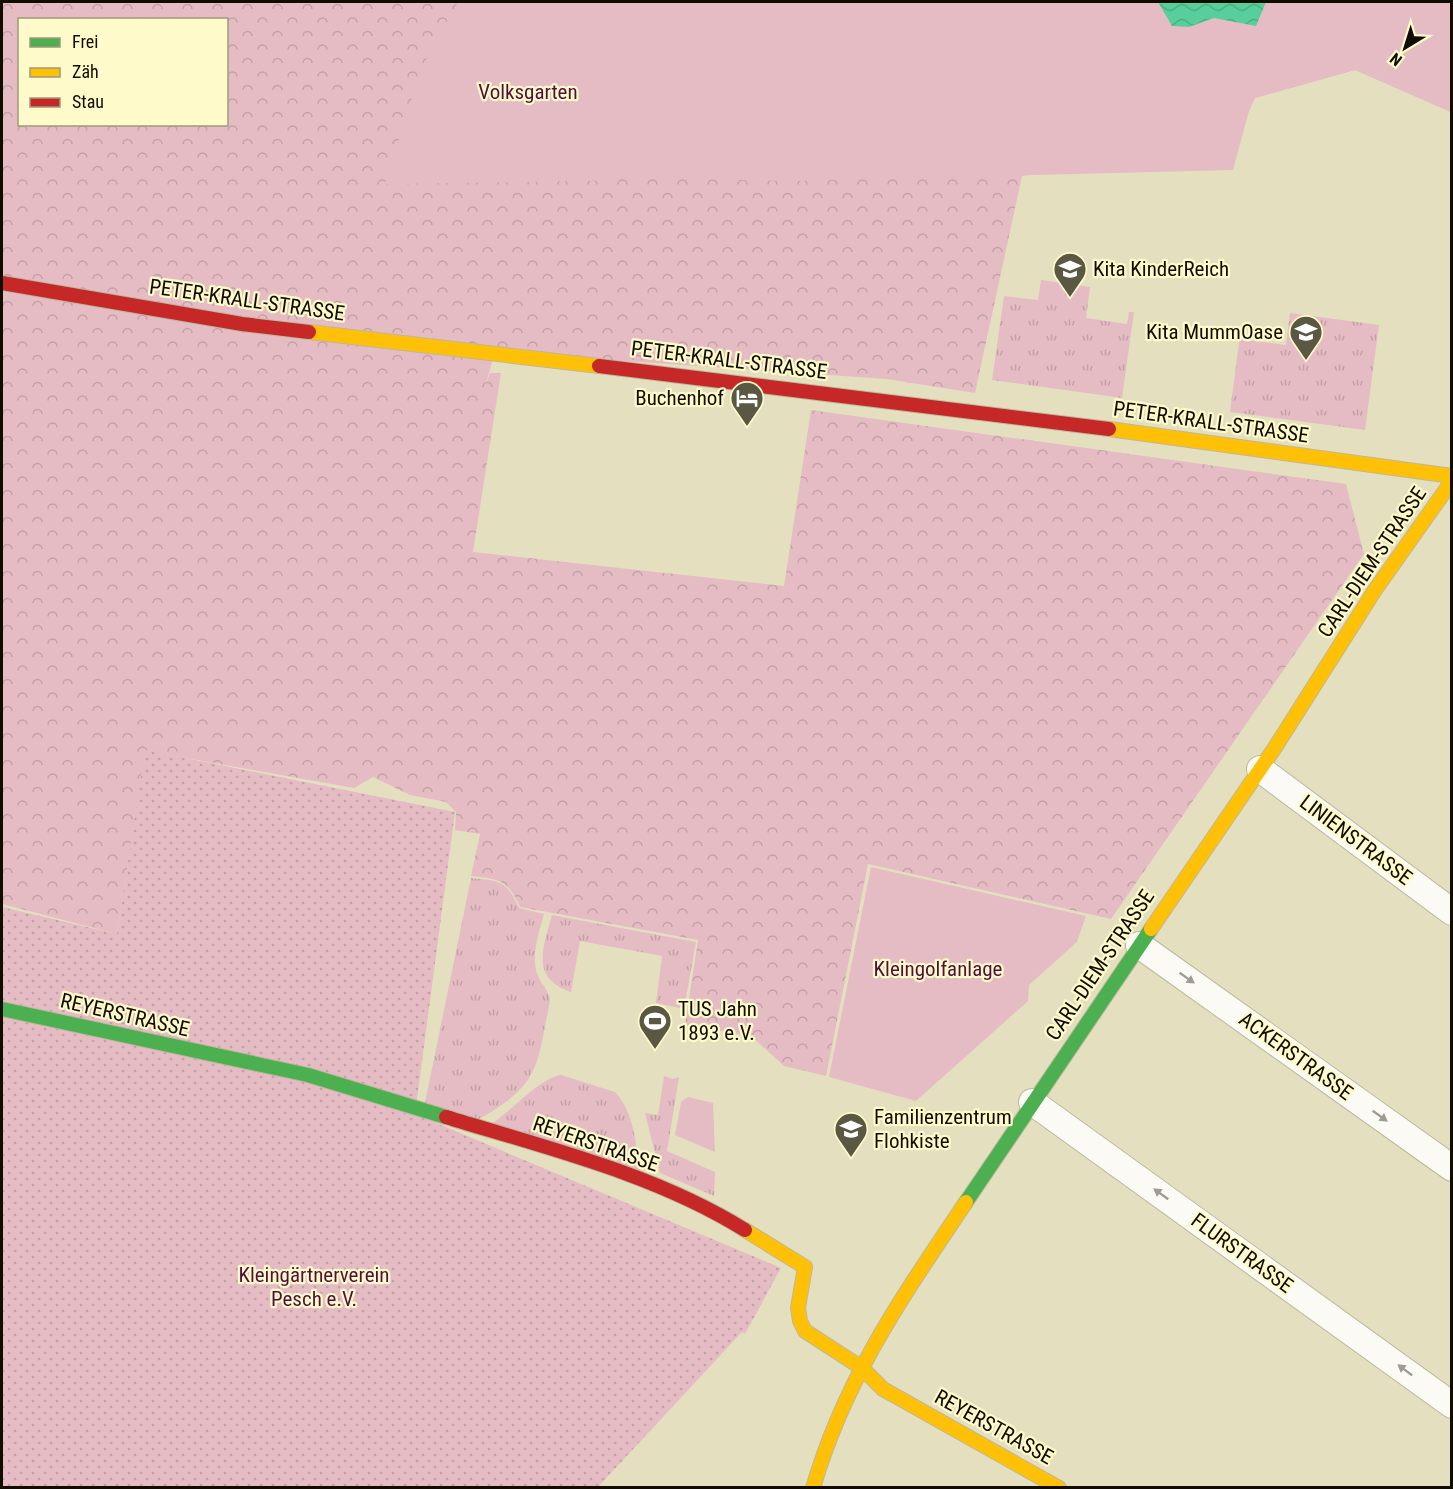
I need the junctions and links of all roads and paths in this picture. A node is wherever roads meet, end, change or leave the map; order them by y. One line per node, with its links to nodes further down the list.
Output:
1 (2, 284): 2 (street, PETER-KRALL-STRASSE)
2 (1452, 476)
3 (1452, 481): 4 (street, CARL-DIEM-STRASSE)
4 (1260, 769): 5 (street, LINIENSTRASSE); 6 (street, CARL-DIEM-STRASSE)
5 (1452, 912)
6 (1139, 945): 8 (street, CARL-DIEM-STRASSE); 9 (street, ACKERSTRASSE, one-way to 9)
7 (2, 1009): 10 (street, REYERSTRASSE)
8 (1032, 1102): 10 (street, CARL-DIEM-STRASSE); 11 (street, FLURSTRASSE, one-way to 8)
9 (1452, 1168)
10 (860, 1367): 12 (street, CARL-DIEM-STRASSE); 13 (street, REYERSTRASSE)
11 (1452, 1405)
12 (813, 1488)
13 (1059, 1488)

